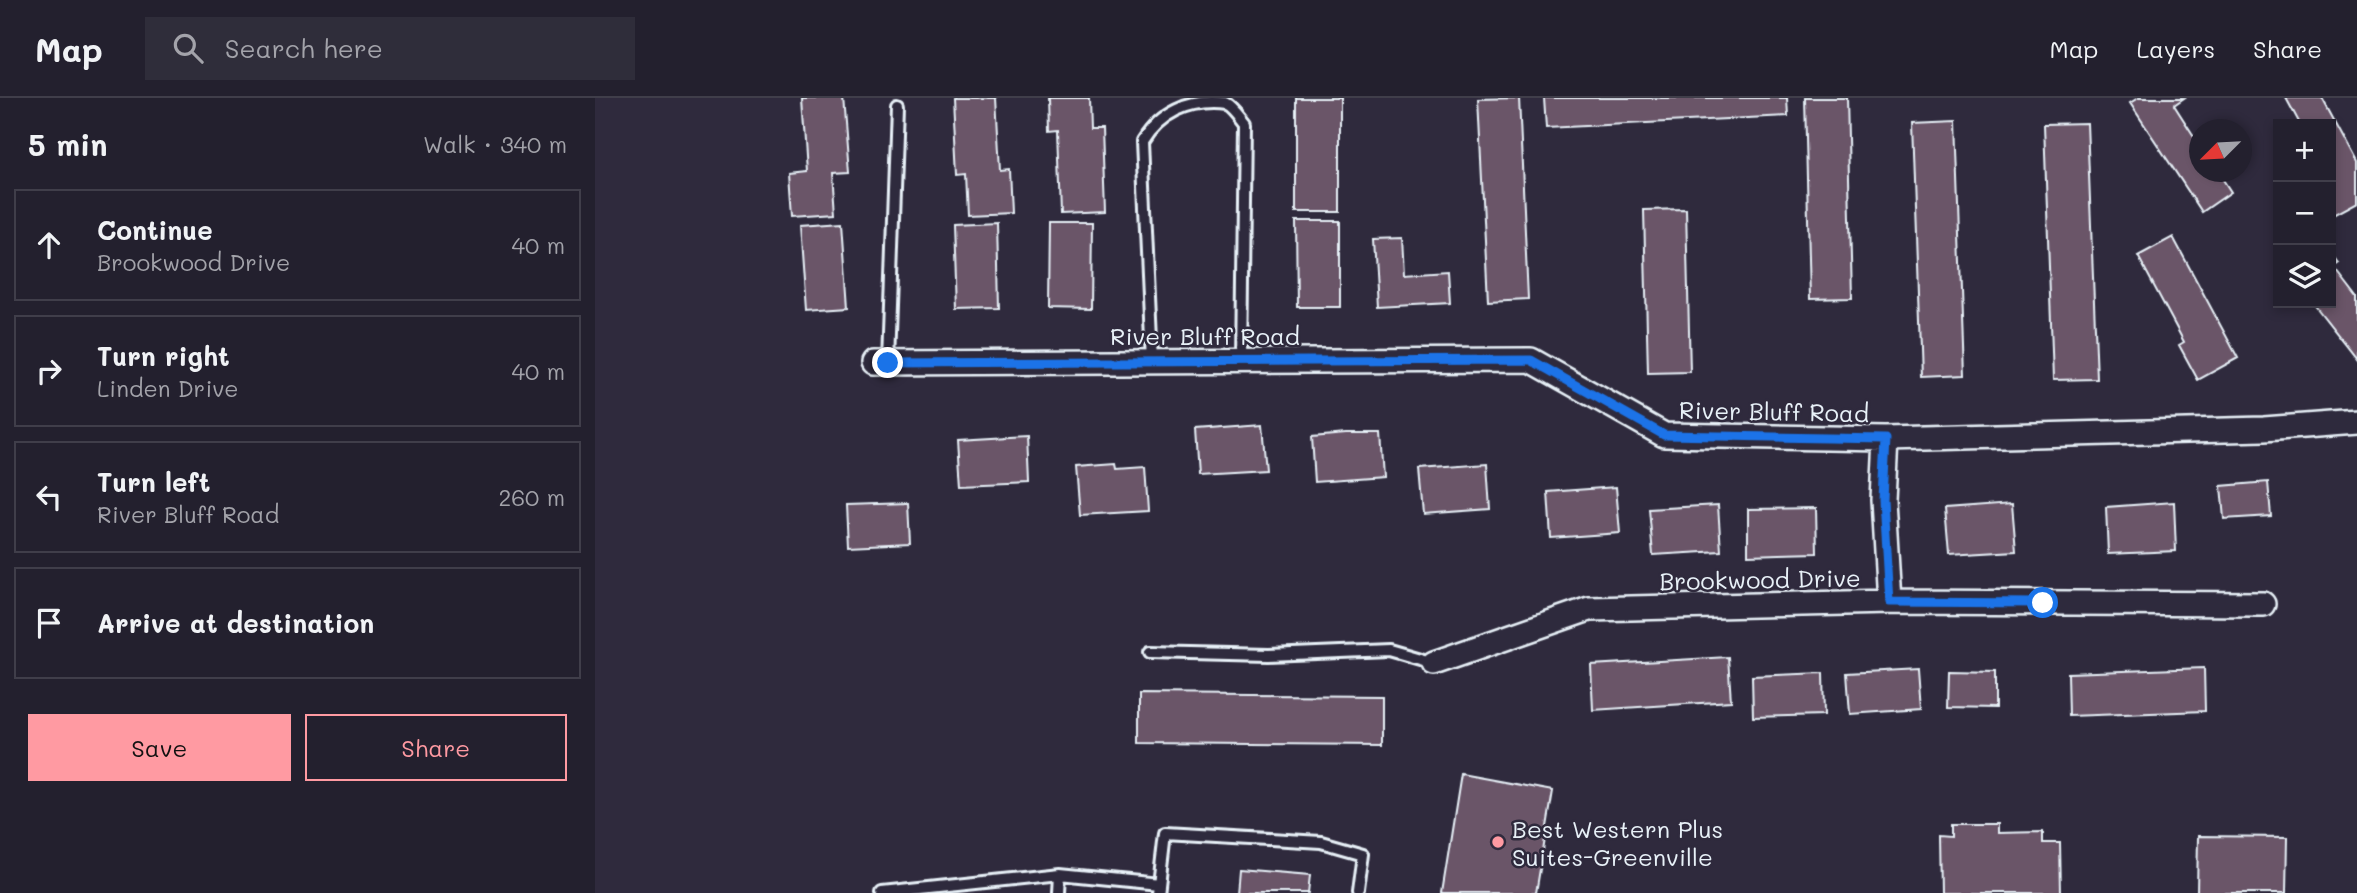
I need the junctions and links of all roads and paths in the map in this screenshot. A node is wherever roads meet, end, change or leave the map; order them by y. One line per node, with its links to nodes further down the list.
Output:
1 (897, 105): 4 (lane)
2 (1241, 361): 3 (street, River Bluff Road); 3 (lane); 6 (street, River Bluff Road)
3 (1152, 362): 4 (street, River Bluff Road)
4 (881, 363)
5 (2357, 422): 6 (street, River Bluff Road)
6 (1886, 439): 7 (street)
7 (1889, 602): 8 (street, Brookwood Drive); 10 (street, Brookwood Drive)
8 (2263, 604)
9 (1150, 652): 10 (lane)
10 (1434, 663)
11 (1060, 874): 12 (lane); 13 (lane); 14 (lane)
12 (1159, 888): 15 (lane)
13 (882, 893)
14 (1059, 893)
15 (1358, 893)

